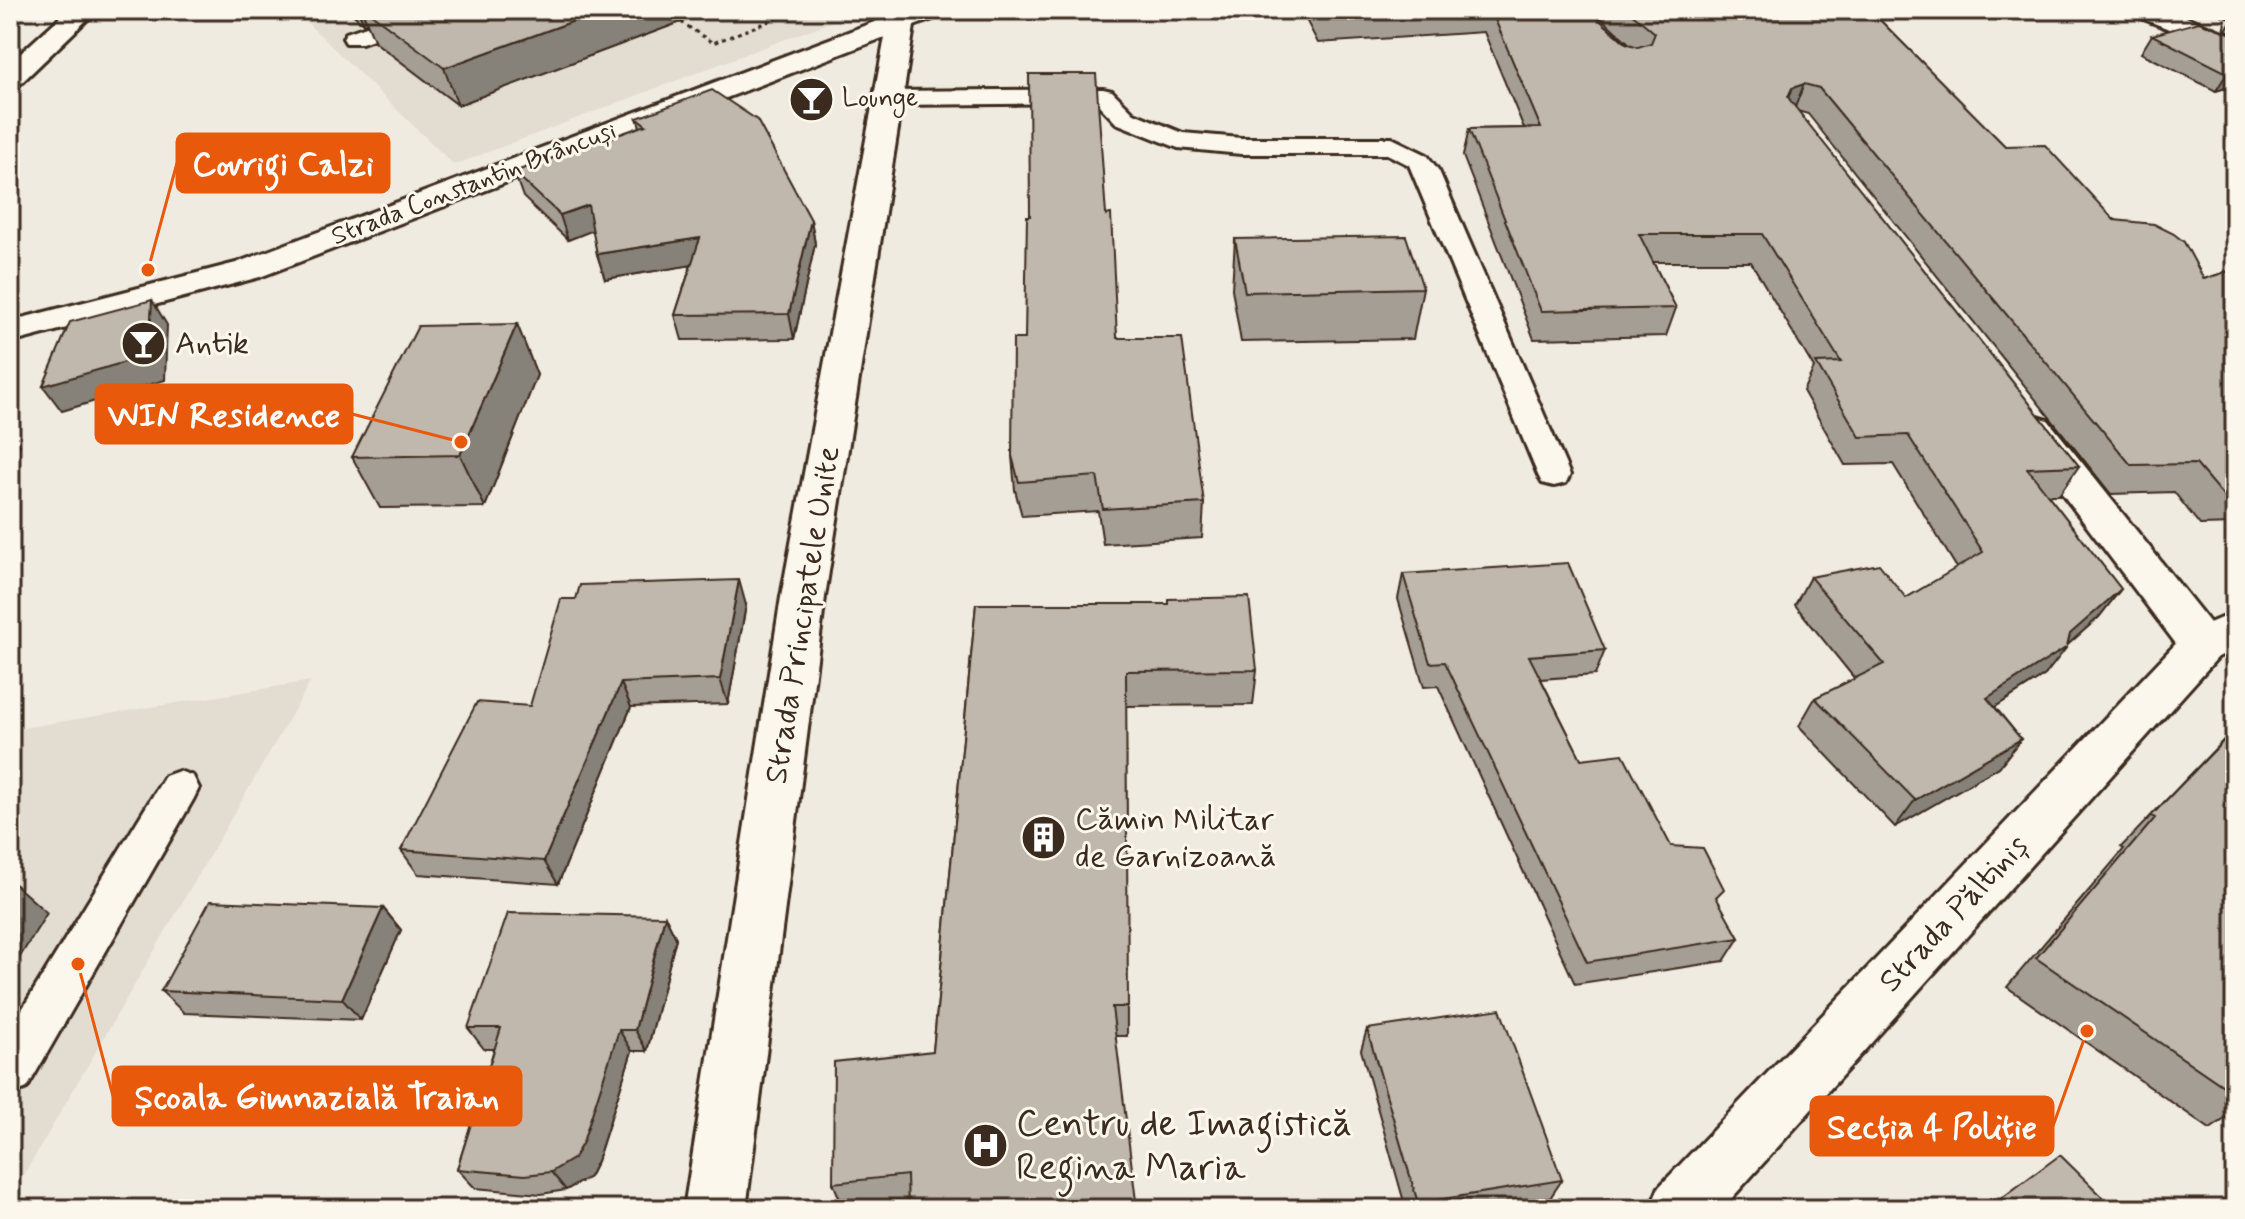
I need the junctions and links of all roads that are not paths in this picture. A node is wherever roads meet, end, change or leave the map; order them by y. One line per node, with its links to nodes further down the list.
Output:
1 (84, 10): 7 (street)
2 (434, 10): 5 (lane)
3 (2146, 10): 6 (street)
4 (916, 16): 8 (street, Strada Principatele Unite); 9 (street, Strada Constantin Brâncuși)
5 (354, 38)
6 (2235, 47)
7 (10, 78)
8 (889, 98): 11 (lane); 15 (street, Strada Principatele Unite)
9 (10, 332)
10 (2008, 396): 12 (street)
11 (1554, 475)
12 (2218, 637): 16 (street, Strada Păltiniș)
13 (179, 788): 14 (lane)
14 (10, 1072)
15 (715, 1209)
16 (1681, 1209)

